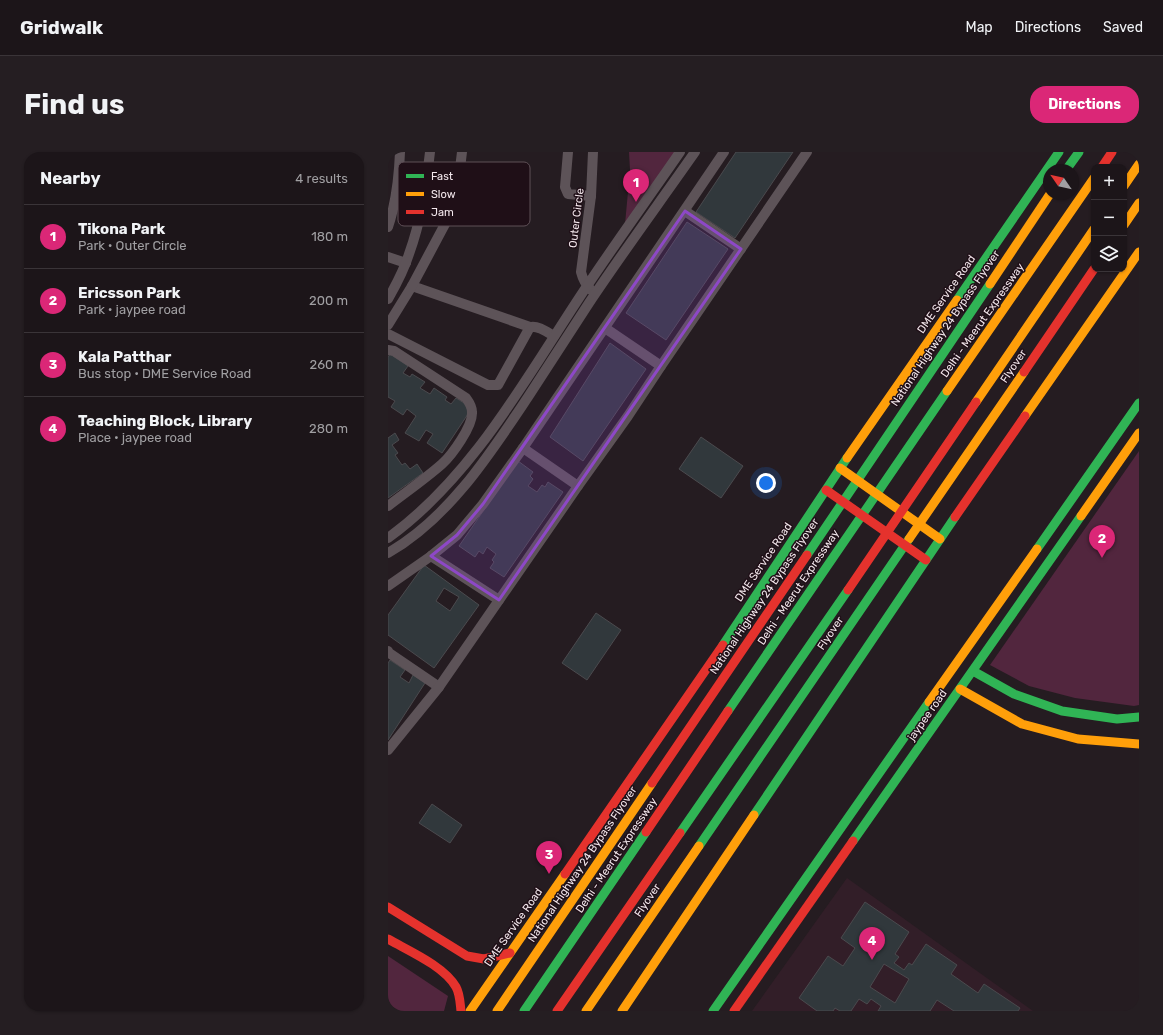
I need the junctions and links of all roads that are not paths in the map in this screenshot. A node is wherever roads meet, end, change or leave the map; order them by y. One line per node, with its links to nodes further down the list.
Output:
1 (430, 152): 12 (street)
2 (462, 152): 13 (street)
3 (568, 152): 20 (street)
4 (593, 152): 20 (street, Outer Circle)
5 (680, 152): 35 (street)
6 (695, 152): 36 (street)
7 (724, 152): 23 (street)
8 (807, 152): 29 (street)
9 (1059, 152): 50 (main road, DME Service Road)
10 (1079, 152): 14 (main road)
11 (1112, 152): 15 (main road)
12 (429, 162)
13 (461, 162)
14 (1070, 164)
15 (1104, 164)
16 (1139, 164): 19 (main road)
17 (398, 180): 27 (street)
18 (1091, 182): 76 (main road, Delhi - Meerut Expressway)
19 (1127, 182)
20 (591, 196): 35 (street, Outer Circle)
21 (1046, 200): 75 (main road, National Highway 24 Bypass Flyover)
22 (1139, 203): 24 (main road)
23 (684, 211): 29 (street); 40 (street)
24 (1127, 221)
25 (419, 226): 32 (street)
26 (444, 226): 34 (street)
27 (388, 227)
28 (1091, 234): 77 (main road)
29 (742, 249): 44 (street)
30 (1139, 252): 55 (main road)
31 (388, 257): 32 (street)
32 (406, 263): 37 (street)
33 (1092, 272): 78 (main road, Flyover)
34 (412, 286): 38 (street); 39 (street)
35 (587, 286): 36 (street); 42 (street)
36 (595, 294): 56 (street)
37 (388, 299)
38 (388, 325)
39 (530, 328): 41 (street); 42 (street)
40 (605, 328): 44 (street); 48 (street)
41 (388, 334)
42 (554, 336): 54 (street)
43 (388, 350): 53 (street)
44 (661, 366): 51 (street)
45 (1139, 403): 47 (main road)
46 (1139, 433): 49 (main road, jaypee road)
47 (1111, 443): 49 (main road); 69 (main road)
48 (523, 448): 51 (street); 57 (street)
49 (1126, 452): 62 (main road, jaypee road)
50 (840, 468): 52 (main road, DME Service Road); 55 (main road)
51 (578, 486): 60 (street)
52 (826, 490): 58 (main road); 72 (main road, DME Service Road)
53 (388, 506)
54 (388, 538)
55 (940, 539): 58 (main road)
56 (388, 553)
57 (432, 556): 59 (street); 60 (street)
58 (926, 560): 79 (main road)
59 (388, 586)
60 (499, 600): 63 (street)
61 (388, 653): 63 (street)
62 (973, 671): 64 (main road, jaypee road); 65 (main road)
63 (439, 687): 67 (street)
64 (960, 689): 66 (main road); 71 (main road, jaypee road)
65 (1139, 717)
66 (1139, 744)
67 (388, 750)
68 (388, 907): 72 (main road)
69 (768, 932): 71 (main road); 80 (main road)
70 (388, 939): 73 (main road)
71 (782, 942): 81 (main road, jaypee road)
72 (510, 952): 74 (main road, DME Service Road)
73 (461, 1011)
74 (470, 1011)
75 (497, 1011)
76 (524, 1011)
77 (557, 1011)
78 (586, 1011)
79 (622, 1011)
80 (713, 1011)
81 (734, 1011)

